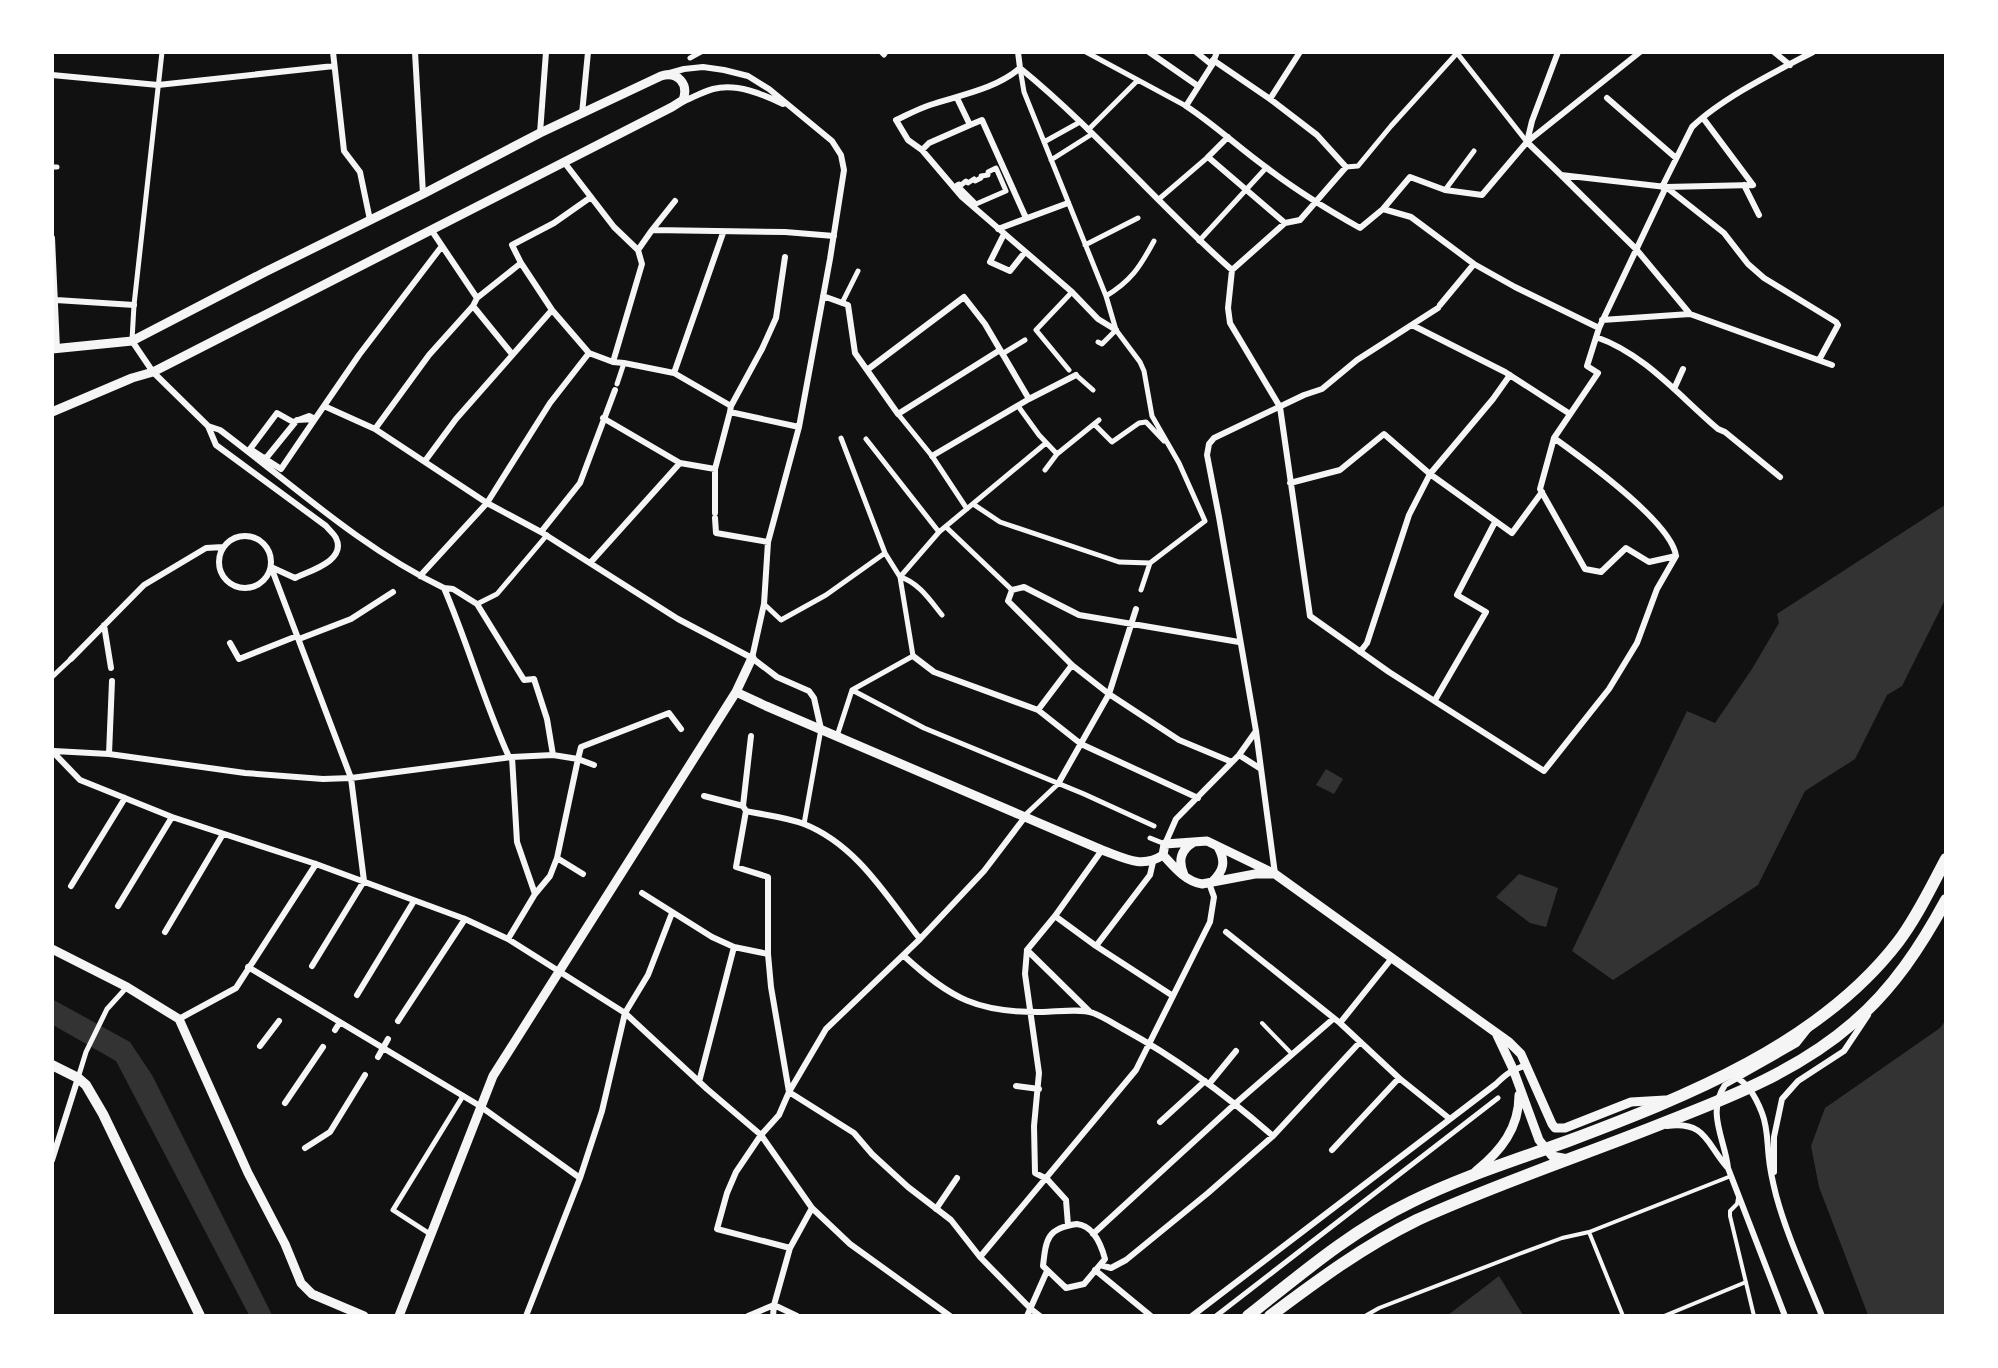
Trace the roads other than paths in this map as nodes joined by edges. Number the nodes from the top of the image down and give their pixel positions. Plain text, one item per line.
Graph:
1 (162, 52) edge
2 (333, 52) edge
3 (415, 52) edge
4 (546, 52) edge
5 (588, 52) edge
6 (701, 52) edge
7 (881, 52) edge
8 (886, 52) edge
9 (1086, 52) edge
10 (1149, 52) edge
11 (1196, 52) edge
12 (1217, 52) edge
13 (1300, 52) edge
14 (1558, 52) edge
15 (1640, 52) edge
16 (1774, 52) edge
17 (1813, 52) edge
18 (1017, 53) edge
19 (1458, 53) edge
20 (689, 57) edge
21 (1213, 62) junction
22 (1790, 65) junction
23 (334, 66) junction
24 (1020, 68) junction
25 (52, 75) edge
26 (661, 76) junction
27 (1138, 80) junction
28 (158, 85) junction
29 (1198, 86) junction
30 (957, 95) junction
31 (1607, 98) dead end
32 (1270, 99) junction
33 (681, 102) junction
34 (1186, 106) junction
35 (789, 107) junction
36 (582, 114) junction
37 (1703, 118) junction
38 (1080, 122) junction
39 (970, 125) junction
40 (1090, 132) junction
41 (540, 133) junction
42 (1228, 137) junction
43 (1044, 142) junction
44 (1527, 142) junction
45 (922, 150) junction
46 (1474, 151) dead end
47 (1208, 157) junction
48 (1676, 158) junction
49 (1052, 160) junction
50 (564, 162) junction
51 (1346, 167) junction
52 (1266, 168) junction
53 (139, 171) dead end
54 (148, 171) junction
55 (1561, 175) junction
56 (1743, 185) junction
57 (1664, 187) junction
58 (1247, 190) junction
59 (1445, 190) junction
60 (423, 194) junction
61 (591, 197) junction
62 (1159, 199) junction
63 (675, 201) dead end
64 (1068, 203) junction
65 (1315, 203) junction
66 (976, 204) joint
67 (1383, 209) junction
68 (1759, 215) dead end
69 (1026, 218) junction
70 (1138, 218) dead end
71 (370, 220) junction
72 (1285, 224) junction
73 (998, 229) junction
74 (652, 230) junction
75 (432, 231) junction
76 (723, 232) junction
77 (1004, 234) junction
78 (834, 236) junction
79 (52, 238) edge
80 (1199, 240) junction
81 (1154, 241) dead end
82 (1085, 245) junction
83 (442, 246) junction
84 (1636, 249) junction
85 (638, 250) junction
86 (1025, 252) junction
87 (785, 257) dead end
88 (520, 263) junction
89 (1474, 264) junction
90 (1232, 270) junction
91 (858, 271) dead end
92 (1072, 292) junction
93 (823, 296) junction
94 (1106, 296) junction
95 (477, 298) junction
96 (56, 300) junction
97 (842, 303) junction
98 (134, 305) junction
99 (473, 306) junction
100 (552, 310) junction
101 (1690, 314) junction
102 (1602, 320) junction
103 (1412, 325) junction
104 (1599, 328) junction
105 (1116, 330) junction
106 (1596, 337) junction
107 (1025, 340) dead end
108 (132, 341) junction
109 (1098, 342) dead end
110 (55, 349) edge
111 (1001, 352) junction
112 (589, 353) junction
113 (512, 354) junction
114 (1819, 360) junction
115 (613, 362) junction
116 (624, 363) junction
117 (1832, 365) dead end
118 (1683, 369) dead end
119 (867, 370) junction
120 (1069, 370) dead end
121 (153, 372) junction
122 (674, 374) junction
123 (1076, 375) joint
124 (1510, 375) junction
125 (616, 387) joint
126 (1674, 389) junction
127 (1093, 390) dead end
128 (1029, 399) junction
129 (324, 406) junction
130 (1018, 406) junction
131 (1280, 407) junction
132 (731, 409) junction
133 (52, 412) edge
134 (898, 414) junction
135 (1570, 414) junction
136 (603, 418) junction
137 (315, 419) junction
138 (297, 420) junction
139 (1099, 420) dead end
140 (1095, 425) junction
141 (208, 426) junction
142 (799, 427) junction
143 (375, 429) junction
144 (842, 438) dead end
145 (1554, 438) junction
146 (866, 439) dead end
147 (1046, 443) junction
148 (1168, 444) junction
149 (1057, 454) junction
150 (932, 456) junction
151 (260, 458) junction
152 (424, 461) junction
153 (680, 463) junction
154 (715, 469) junction
155 (1044, 470) dead end
156 (1430, 474) junction
157 (1780, 477) dead end
158 (1290, 483) junction
159 (1542, 492) junction
160 (487, 503) junction
161 (973, 504) junction
162 (967, 509) junction
163 (1495, 522) junction
164 (946, 527) junction
165 (939, 532) junction
166 (544, 533) junction
167 (768, 542) junction
168 (224, 547) junction
169 (885, 554) junction
170 (1676, 556) junction
171 (591, 562) junction
172 (1150, 563) junction
173 (271, 567) junction
174 (420, 576) junction
175 (900, 577) junction
176 (444, 588) junction
177 (1012, 590) junction
178 (1141, 590) dead end
179 (393, 592) dead end
180 (477, 604) junction
181 (764, 604) junction
182 (1136, 609) dead end
183 (942, 615) dead end
184 (1131, 624) junction
185 (104, 625) junction
186 (298, 638) junction
187 (1239, 642) junction
188 (230, 643) dead end
189 (1360, 652) junction
190 (913, 656) junction
191 (752, 658) junction
192 (71, 659) joint
193 (1072, 665) junction
194 (111, 668) dead end
195 (52, 677) edge
196 (112, 681) dead end
197 (852, 690) junction
198 (736, 692) junction
199 (1109, 694) junction
200 (1435, 700) junction
201 (1038, 710) junction
202 (681, 729) dead end
203 (821, 729) junction
204 (1256, 731) junction
205 (751, 736) dead end
206 (836, 737) junction
207 (1081, 744) junction
208 (53, 751) edge
209 (109, 754) junction
210 (553, 755) junction
211 (1239, 755) junction
212 (510, 757) junction
213 (578, 759) junction
214 (1232, 762) junction
215 (594, 765) dead end
216 (1261, 769) junction
217 (351, 778) junction
218 (1058, 784) junction
219 (704, 796) dead end
220 (125, 798) junction
221 (1198, 798) junction
222 (744, 808) junction
223 (172, 817) junction
224 (1022, 817) junction
225 (804, 824) junction
226 (1154, 826) dead end
227 (223, 834) junction
228 (1150, 838) dead end
229 (1196, 842) junction
230 (1165, 844) junction
231 (1218, 847) junction
232 (1102, 850) junction
233 (1164, 855) junction
234 (557, 858) junction
235 (1946, 859) edge
236 (1153, 862) junction
237 (316, 864) junction
238 (583, 874) dead end
239 (1275, 874) junction
240 (1184, 875) junction
241 (364, 881) junction
242 (1211, 882) junction
243 (71, 886) dead end
244 (642, 893) dead end
245 (535, 894) junction
246 (1946, 900) edge
247 (414, 901) junction
248 (118, 906) dead end
249 (672, 913) junction
250 (1054, 916) junction
251 (465, 919) junction
252 (165, 932) dead end
253 (1226, 932) dead end
254 (508, 939) junction
255 (920, 939) junction
256 (1096, 946) junction
257 (734, 947) junction
258 (52, 949) edge
259 (1027, 950) junction
260 (768, 954) junction
261 (904, 956) junction
262 (1392, 958) junction
263 (312, 966) dead end
264 (248, 967) junction
265 (558, 971) junction
266 (127, 987) junction
267 (296, 995) junction
268 (357, 995) dead end
269 (1881, 995) junction
270 (1173, 996) junction
271 (291, 1003) dead end
272 (1030, 1012) junction
273 (1090, 1012) junction
274 (625, 1013) junction
275 (179, 1019) junction
276 (1333, 1019) junction
277 (1816, 1020) junction
278 (279, 1021) dead end
279 (398, 1021) dead end
280 (340, 1022) junction
281 (1262, 1023) dead end
282 (1340, 1023) junction
283 (335, 1030) dead end
284 (1497, 1035) junction
285 (388, 1039) dead end
286 (1360, 1042) junction
287 (1150, 1044) junction
288 (260, 1046) dead end
289 (323, 1047) dead end
290 (383, 1048) junction
291 (1236, 1052) dead end
292 (1292, 1054) junction
293 (378, 1057) dead end
294 (52, 1065) edge
295 (1527, 1065) junction
296 (1513, 1068) junction
297 (365, 1075) dead end
298 (1736, 1077) junction
299 (78, 1078) junction
300 (1399, 1078) junction
301 (1717, 1078) junction
302 (699, 1082) junction
303 (1207, 1083) junction
304 (1016, 1086) dead end
305 (1039, 1089) junction
306 (1520, 1089) junction
307 (1749, 1089) junction
308 (789, 1092) junction
309 (463, 1096) junction
310 (1498, 1098) dead end
311 (1674, 1099) junction
312 (1718, 1102) junction
313 (285, 1103) dead end
314 (1236, 1103) junction
315 (480, 1106) junction
316 (1450, 1119) junction
317 (1160, 1122) dead end
318 (1651, 1128) junction
319 (761, 1135) junction
320 (1273, 1136) junction
321 (305, 1148) dead end
322 (1545, 1149) junction
323 (1332, 1150) dead end
324 (1574, 1159) junction
325 (52, 1160) edge
326 (1728, 1168) junction
327 (1731, 1176) junction
328 (580, 1178) junction
329 (957, 1178) dead end
330 (1047, 1179) junction
331 (1464, 1180) junction
332 (1774, 1182) junction
333 (1738, 1195) junction
334 (812, 1208) junction
335 (936, 1209) junction
336 (1068, 1225) junction
337 (1589, 1232) junction
338 (430, 1234) junction
339 (1093, 1234) junction
340 (790, 1248) junction
341 (980, 1257) junction
342 (1098, 1268) junction
343 (1047, 1271) junction
344 (1746, 1282) junction
345 (774, 1305) junction
346 (1029, 1312) edge
347 (200, 1316) edge
348 (364, 1316) edge
349 (399, 1316) edge
350 (526, 1316) edge
351 (748, 1316) edge
352 (773, 1316) edge
353 (797, 1316) edge
354 (950, 1316) edge
355 (1041, 1316) edge
356 (1151, 1316) edge
357 (1192, 1316) edge
358 (1216, 1316) edge
359 (1248, 1316) edge
360 (1270, 1316) edge
361 (1365, 1316) edge
362 (1623, 1316) edge
363 (1664, 1316) edge
364 (1754, 1316) edge
365 (1785, 1316) edge
366 (1822, 1316) edge

1 - 28 street
2 - 23 street
3 - 60 street
4 - 41 street
5 - 36 street
6 - 20 street
7 - 8 street
9 - 27 street
10 - 29 street
11 - 21 street
12 - 21 street
13 - 32 street
14 - 44 street
15 - 44 street
16 - 22 street
17 - 22 street
18 - 24 street
19 - 44 street
19 - 51 street
21 - 29 street
21 - 32 street
22 - 37 street
23 - 28 street
23 - 71 street
24 - 30 street
24 - 38 street
24 - 43 street
25 - 28 street
26 - 33 street
26 - 35 street
26 - 36 street
27 - 34 street
27 - 40 street
28 - 54 street
29 - 34 street
30 - 39 street
30 - 45 street
31 - 48 street
32 - 51 street
33 - 35 street
33 - 50 street
34 - 42 street
35 - 78 street
36 - 41 street
37 - 48 street
37 - 56 street
38 - 40 street
38 - 43 street
39 - 45 street
39 - 69 street
40 - 49 street
40 - 62 street
41 - 60 street
42 - 47 street
42 - 52 street
43 - 49 street
44 - 55 street
44 - 59 street
45 - 73 street
46 - 59 street
47 - 58 street
47 - 62 street
48 - 57 street
49 - 64 street
50 - 61 street
50 - 75 street
51 - 65 street
52 - 58 street
52 - 65 street
53 - 54 street
54 - 98 street
55 - 57 street
55 - 84 street
56 - 57 street
56 - 68 street
57 - 84 street
57 - 114 street
58 - 72 street
58 - 80 street
59 - 67 street
60 - 71 street
61 - 85 street
61 - 88 street
62 - 80 street
63 - 74 street
64 - 69 street
64 - 82 street
65 - 67 street
65 - 72 street
66 - 66 street
67 - 89 street
69 - 73 street
70 - 82 street
71 - 108 street
72 - 90 street
73 - 77 street
74 - 76 street
74 - 85 street
75 - 83 street
75 - 121 street
76 - 78 street
76 - 122 street
77 - 86 street
77 - 86 street
78 - 93 street
79 - 96 street
80 - 90 street
81 - 94 street
82 - 94 street
83 - 95 street
83 - 129 street
84 - 101 street
84 - 102 street
85 - 115 street
86 - 92 street
87 - 132 street
88 - 95 street
88 - 100 street
89 - 103 street
89 - 104 street
90 - 131 street
91 - 97 street
92 - 105 street
92 - 120 street
93 - 97 street
93 - 142 street
94 - 105 street
95 - 99 street
96 - 98 street
96 - 110 street
97 - 119 street
98 - 108 street
99 - 113 street
99 - 143 street
100 - 112 street
100 - 113 street
101 - 102 street
101 - 114 street
102 - 104 street
103 - 124 street
103 - 131 street
104 - 106 street
105 - 109 street
105 - 148 street
106 - 126 street
106 - 135 street
107 - 111 street
108 - 110 street
108 - 121 street
111 - 119 street
111 - 128 street
111 - 134 street
112 - 115 street
112 - 160 street
113 - 152 street
114 - 117 street
115 - 116 street
116 - 122 street
116 - 125 street
118 - 126 street
119 - 134 street
121 - 133 street
121 - 141 street
122 - 132 street
123 - 127 street
123 - 128 street
124 - 135 street
124 - 156 street
125 - 136 street
126 - 157 street
128 - 130 street
129 - 137 street
129 - 143 street
130 - 147 street
130 - 150 street
131 - 158 street
131 - 187 street
132 - 142 street
132 - 154 street
134 - 150 street
135 - 145 street
136 - 153 street
136 - 166 street
137 - 138 street
137 - 151 street
138 - 151 street
138 - 151 street
139 - 140 street
140 - 148 street
140 - 149 street
141 - 151 street
141 - 173 street
142 - 167 street
143 - 152 street
144 - 169 street
145 - 159 street
145 - 170 street
146 - 165 street
147 - 149 street
147 - 161 street
148 - 172 street
149 - 155 street
150 - 162 street
151 - 174 street
152 - 160 street
153 - 154 street
153 - 171 street
154 - 167 street
156 - 158 street
156 - 163 street
156 - 189 street
158 - 189 street
159 - 163 street
159 - 170 street
160 - 166 street
160 - 174 street
161 - 162 street
161 - 172 street
162 - 164 street
163 - 200 street
164 - 165 street
164 - 177 street
165 - 175 street
166 - 171 street
166 - 180 street
167 - 181 street
168 - 173 street
168 - 173 street
168 - 185 street
169 - 175 street
169 - 181 street
170 - 200 street
171 - 191 street
172 - 178 street
173 - 186 street
174 - 176 street
175 - 183 street
175 - 190 street
176 - 180 street
176 - 212 street
177 - 184 street
177 - 193 street
179 - 186 street
180 - 210 street
181 - 191 street
182 - 184 street
184 - 187 street
184 - 199 street
185 - 192 street
185 - 194 street
186 - 188 street
186 - 217 street
187 - 204 street
189 - 200 street
190 - 197 street
190 - 201 street
191 - 198 street
191 - 203 street
192 - 195 street
193 - 199 street
193 - 201 street
196 - 209 street
197 - 206 street
197 - 218 street
198 - 203 street
198 - 265 street
199 - 207 street
199 - 214 street
201 - 207 street
202 - 213 street
203 - 206 street
203 - 225 street
204 - 211 street
204 - 216 street
205 - 222 street
206 - 224 street
207 - 218 street
207 - 221 street
208 - 209 street
208 - 220 street
209 - 217 street
210 - 212 street
210 - 213 street
211 - 214 street
211 - 216 street
212 - 217 street
212 - 245 street
213 - 215 street
213 - 234 street
214 - 221 street
216 - 239 street
217 - 241 street
218 - 224 street
218 - 226 street
219 - 222 street
220 - 223 street
220 - 243 street
221 - 230 street
222 - 225 street
222 - 260 street
223 - 227 street
223 - 248 street
224 - 232 street
224 - 255 street
225 - 255 street
227 - 237 street
227 - 252 street
228 - 230 street
229 - 230 street
229 - 231 street
229 - 240 street
230 - 233 street
231 - 239 street
231 - 242 street
232 - 236 street
232 - 250 street
233 - 236 street
233 - 240 street
234 - 238 street
234 - 245 street
235 - 277 highway
236 - 256 street
237 - 241 street
237 - 264 street
239 - 242 street
239 - 262 street
240 - 242 street
241 - 247 street
241 - 263 street
242 - 270 street
244 - 249 street
245 - 254 street
246 - 269 highway
247 - 251 street
247 - 268 street
249 - 257 street
249 - 274 street
250 - 256 street
250 - 259 street
251 - 254 street
251 - 279 street
253 - 276 street
254 - 265 street
255 - 261 street
256 - 270 street
257 - 260 street
257 - 302 street
258 - 266 street
259 - 272 street
259 - 273 street
260 - 308 street
261 - 272 street
261 - 308 street
262 - 282 street
262 - 284 street
264 - 267 street
264 - 275 street
265 - 274 street
265 - 315 street
266 - 275 street
266 - 299 street
267 - 271 street
267 - 280 street
269 - 307 highway
269 - 332 street
270 - 287 street
272 - 273 street
272 - 305 street
273 - 287 street
274 - 302 street
274 - 328 street
275 - 348 street
276 - 282 street
276 - 292 street
277 - 298 street
277 - 301 highway
278 - 288 street
280 - 283 street
280 - 290 street
281 - 292 lane
282 - 286 street
284 - 295 street
284 - 296 street
285 - 290 street
286 - 300 street
286 - 320 street
287 - 303 street
287 - 330 street
289 - 313 street
290 - 293 street
290 - 309 street
291 - 303 street
292 - 314 street
294 - 299 main road
295 - 296 street
295 - 311 street
296 - 306 street
296 - 316 street
297 - 321 street
298 - 301 street
298 - 307 street
298 - 312 street
299 - 325 street
299 - 347 main road
300 - 316 street
300 - 323 street
301 - 311 highway
302 - 319 street
303 - 314 street
303 - 317 street
304 - 305 street
305 - 330 street
306 - 322 street
306 - 331 street
307 - 312 highway
307 - 332 street
308 - 319 street
308 - 335 street
309 - 315 street
309 - 338 street
310 - 358 street
311 - 322 highway
312 - 318 highway
312 - 326 street
314 - 320 street
314 - 339 street
315 - 328 street
315 - 338 street
316 - 357 street
318 - 324 highway
318 - 326 street
319 - 334 street
319 - 340 street
320 - 342 street
322 - 324 street
322 - 331 highway
324 - 360 highway
326 - 327 street
327 - 333 street
327 - 337 lane
328 - 350 street
329 - 335 street
330 - 336 street
330 - 341 street
331 - 359 highway
332 - 366 street
333 - 344 lane
333 - 365 street
334 - 340 street
334 - 354 street
335 - 341 street
336 - 339 street
336 - 343 street
337 - 361 lane
337 - 362 lane
338 - 349 street
339 - 342 street
340 - 345 street
341 - 346 street
342 - 343 street
342 - 356 street
343 - 346 street
344 - 363 lane
344 - 364 lane
345 - 351 street
345 - 352 street
345 - 353 street
346 - 355 street

